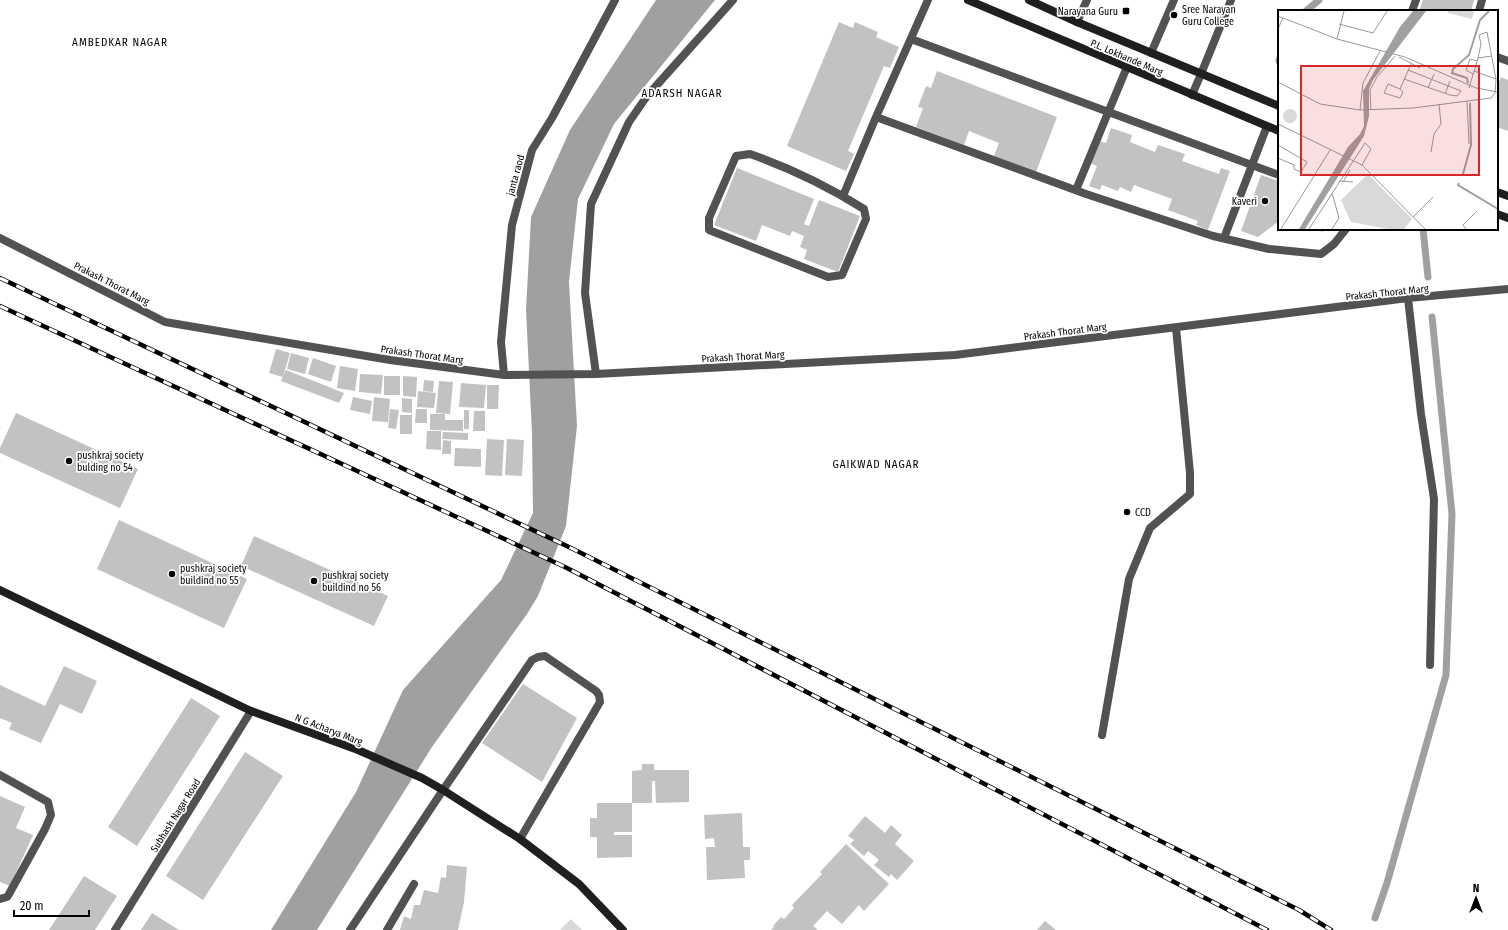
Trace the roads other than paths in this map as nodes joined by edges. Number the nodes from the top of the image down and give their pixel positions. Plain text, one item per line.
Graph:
1 (615, 0) edge
2 (733, 0) edge
3 (928, 0) edge
4 (968, 0) edge
5 (1030, 0) edge
6 (1087, 0) edge
7 (1174, 0) edge
8 (1231, 0) edge
9 (1416, 0) edge
10 (1482, 0) edge
11 (1412, 10) edge
12 (1479, 10) edge
13 (1076, 22) junction
14 (911, 39) junction
15 (1151, 53) junction
16 (1498, 57) edge
17 (1508, 61) edge
18 (1127, 67) junction
19 (1201, 74) junction
20 (1192, 95) junction
21 (1278, 106) edge
22 (1108, 111) junction
23 (876, 117) junction
24 (1267, 126) junction
25 (1278, 131) edge
26 (1252, 164) junction
27 (1278, 175) edge
28 (1076, 190) junction
29 (1498, 192) edge
30 (843, 196) junction
31 (1508, 196) edge
32 (1498, 214) edge
33 (1508, 218) edge
34 (1345, 230) edge
35 (0, 238) edge
36 (1224, 238) junction
37 (1508, 289) edge
38 (1408, 298) junction
39 (1176, 328) junction
40 (596, 374) junction
41 (504, 375) junction
42 (0, 590) edge
43 (1430, 665) dead end
44 (251, 711) junction
45 (1102, 735) dead end
46 (0, 775) edge
47 (443, 790) junction
48 (520, 839) junction
49 (414, 884) dead end
50 (0, 899) edge
51 (115, 930) edge
52 (350, 930) edge
53 (387, 930) edge
54 (623, 930) edge

1 - 41 street, janta raod
2 - 40 street
3 - 14 street
4 - 18 main road, P.L. Lokhande Marg
5 - 13 main road, P.L. Lokhande Marg
6 - 13 street
7 - 15 street
8 - 19 street
9 - 11 street
10 - 12 street
13 - 15 main road, P.L. Lokhande Marg
14 - 22 street
14 - 23 street
15 - 19 main road, P.L. Lokhande Marg
16 - 17 street
18 - 20 main road, P.L. Lokhande Marg
18 - 22 street
19 - 20 street
19 - 21 main road, P.L. Lokhande Marg
20 - 24 main road, P.L. Lokhande Marg
22 - 26 street
22 - 28 street
23 - 28 street
23 - 30 street
24 - 25 main road, P.L. Lokhande Marg
24 - 26 street
26 - 27 street
26 - 36 street
28 - 36 street
29 - 31 main road
30 - 30 street
32 - 33 main road
34 - 36 street
35 - 41 street, Prakash Thorat Marg
37 - 38 street, Prakash Thorat Marg
38 - 39 street, Prakash Thorat Marg
38 - 43 street
39 - 40 street, Prakash Thorat Marg
39 - 45 street
40 - 41 street, Prakash Thorat Marg
42 - 44 main road, N G Acharya Marg
44 - 47 main road, N G Acharya Marg
44 - 51 street, Subhash Nagar Road
46 - 50 street
47 - 48 main road, N G Acharya Marg
47 - 48 street
47 - 52 street
48 - 54 main road, N G Acharya Marg
49 - 53 street

